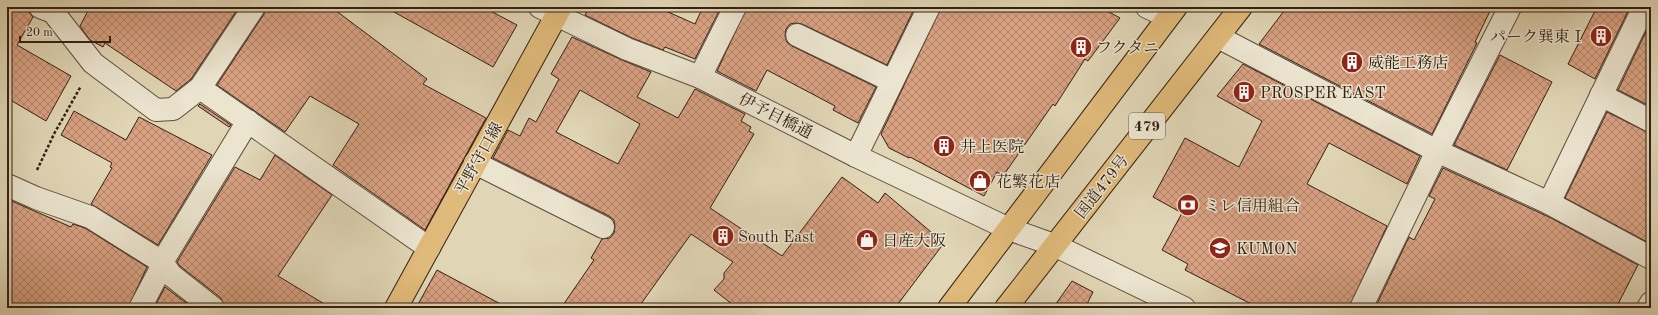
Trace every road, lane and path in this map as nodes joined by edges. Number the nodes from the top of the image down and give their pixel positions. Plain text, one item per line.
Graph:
1 (254, 7) edge
2 (735, 7) edge
3 (929, 7) edge
4 (1147, 7) edge
5 (1241, 7) edge
6 (1510, 7) edge
7 (1644, 7) edge
8 (49, 9) edge
9 (553, 10) edge
10 (1172, 12) edge
11 (797, 35) dead end
12 (1218, 37) junction
13 (93, 63) junction
14 (700, 77) junction
15 (892, 81) junction
16 (200, 88) junction
17 (1601, 95) junction
18 (1651, 120) edge
19 (248, 121) junction
20 (1437, 151) junction
21 (856, 156) junction
22 (475, 164) junction
23 (12, 189) edge
24 (1549, 203) junction
25 (603, 227) dead end
26 (1009, 229) junction
27 (1054, 245) junction
28 (429, 248) junction
29 (1651, 258) edge
30 (162, 262) junction
31 (1651, 303) edge
32 (140, 308) edge
33 (213, 308) edge
34 (396, 308) edge
35 (949, 308) edge
36 (1006, 308) edge
37 (1184, 308) edge
38 (1361, 308) edge
39 (1648, 308) edge

1 - 16 street
2 - 14 street
3 - 15 street
4 - 10 street
5 - 12 main road, 国道479号 / 479
6 - 20 street
7 - 17 street
8 - 13 street
9 - 14 street, 伊予目橋通
9 - 22 main road, 平野守口線
10 - 26 main road
11 - 15 street
12 - 20 street
12 - 27 main road, 国道479号 / 479
13 - 16 street
13 - 23 path
14 - 21 street, 伊予目橋通
15 - 21 street
16 - 19 street
17 - 18 street
17 - 24 street
19 - 28 street
19 - 30 street
20 - 24 street
20 - 38 street
21 - 26 street, 伊予目橋通
22 - 25 street
22 - 28 main road, 平野守口線
23 - 30 street
24 - 29 street
26 - 27 street, 伊予目橋通
26 - 35 main road
27 - 36 main road, 国道479号 / 479
27 - 37 street
28 - 34 main road, 平野守口線
30 - 32 street
30 - 33 street
31 - 39 street

